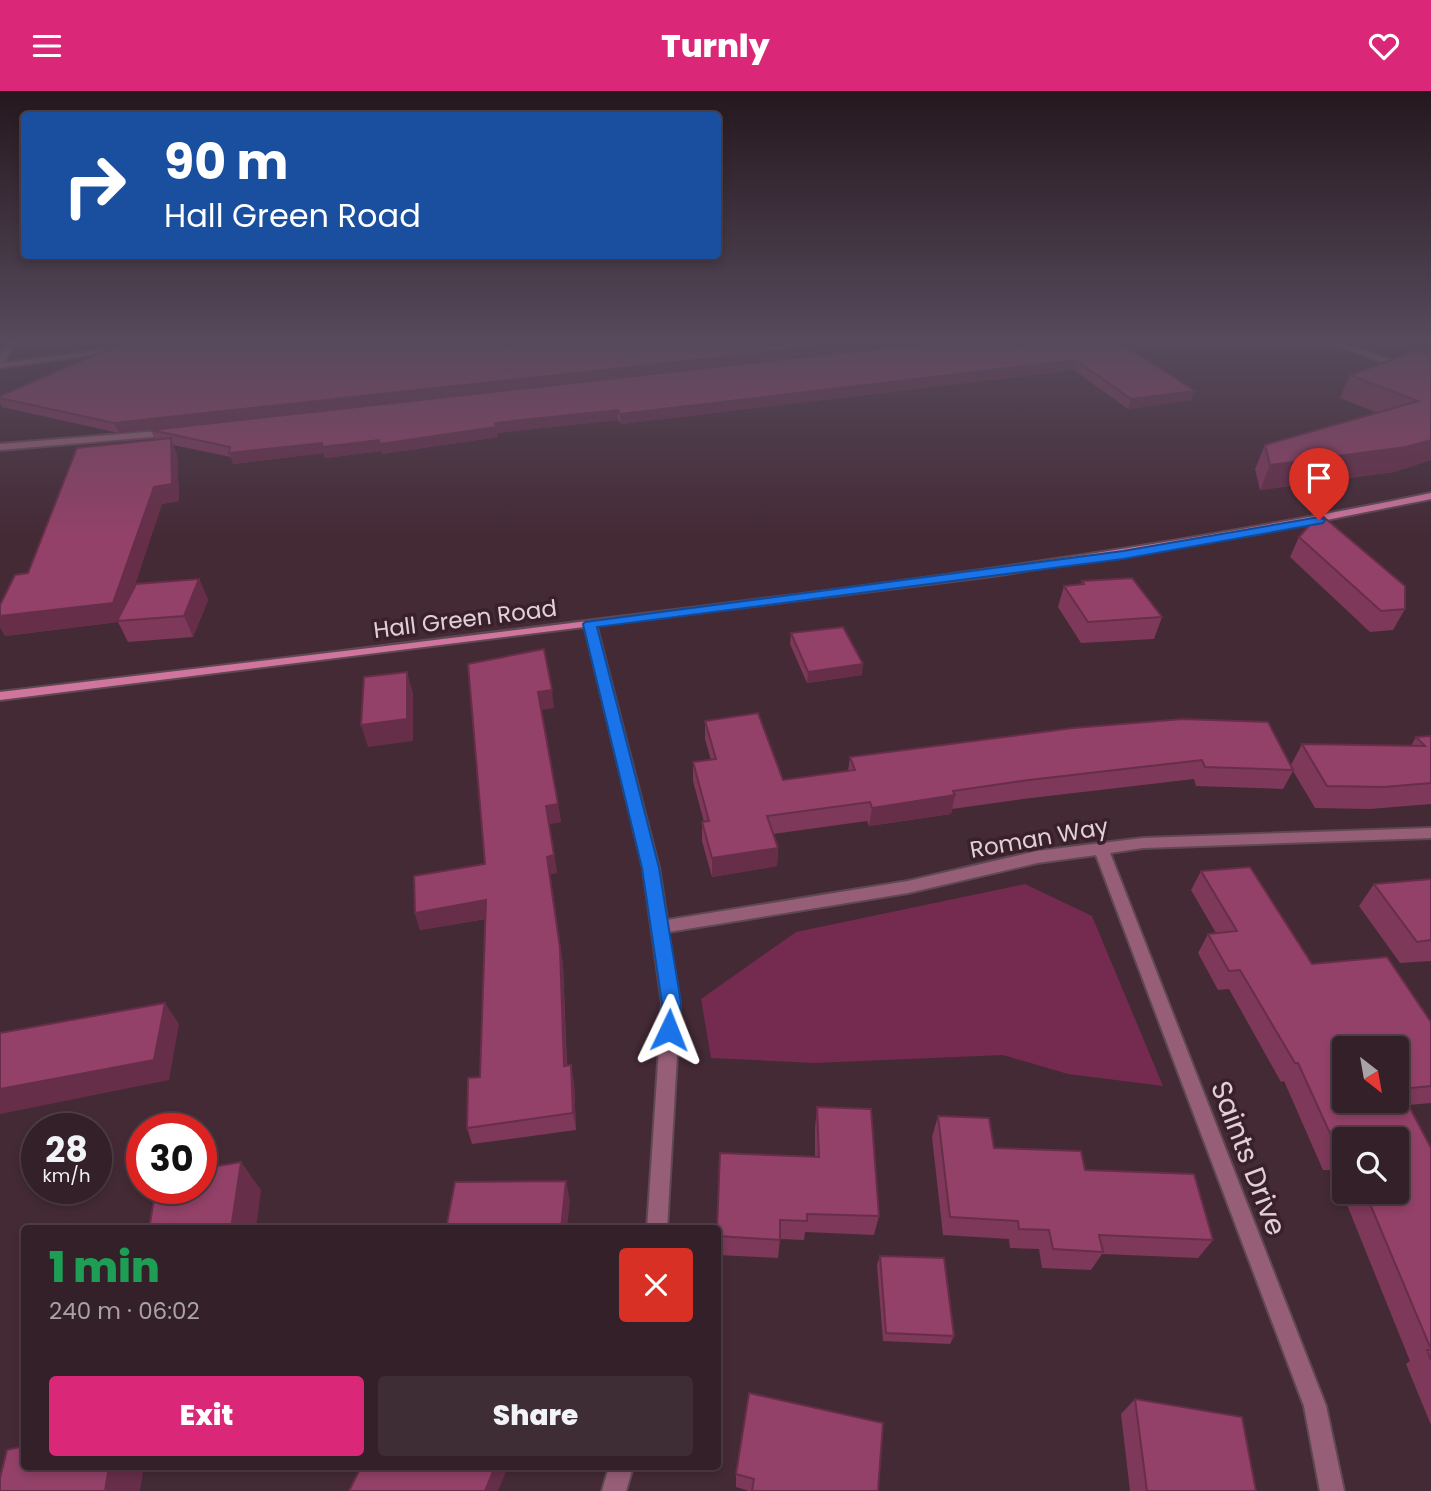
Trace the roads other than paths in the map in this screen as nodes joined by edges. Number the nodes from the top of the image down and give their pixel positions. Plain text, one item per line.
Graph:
1 (178, 432) edge
2 (0, 447) edge
3 (1431, 496) edge
4 (590, 624) junction
5 (0, 696) edge
6 (1431, 833) edge
7 (1101, 849) junction
8 (660, 927) junction
9 (657, 1225) edge
10 (620, 1470) edge
11 (614, 1491) edge
12 (1332, 1491) edge

1 - 2 street
3 - 4 street, Hall Green Road
4 - 5 street, Hall Green Road
4 - 8 street
6 - 7 street, Roman Way
7 - 8 street, Roman Way
7 - 12 street, Saints Drive
8 - 9 street
10 - 11 street

